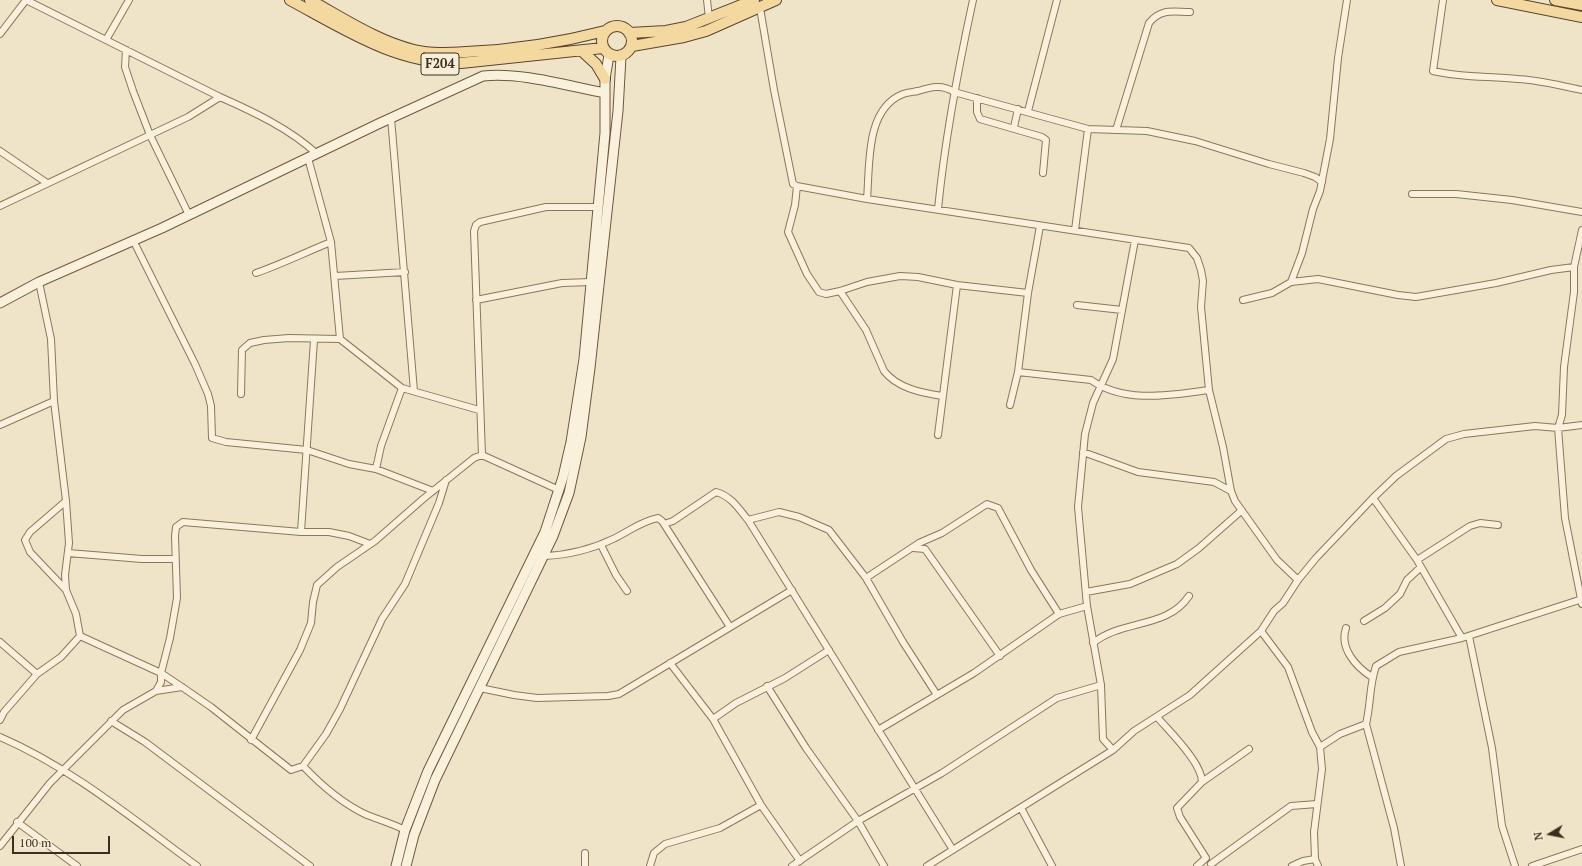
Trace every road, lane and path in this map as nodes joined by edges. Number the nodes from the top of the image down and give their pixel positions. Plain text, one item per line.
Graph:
1 (26, 0) edge
2 (129, 0) edge
3 (290, 0) edge
4 (310, 0) edge
5 (707, 0) edge
6 (776, 0) edge
7 (973, 0) edge
8 (1057, 0) edge
9 (1347, 0) edge
10 (1443, 0) edge
11 (1497, 0) edge
12 (1555, 0) edge
13 (757, 4) edge
14 (1582, 5) edge
15 (1190, 12) dead end
16 (1582, 17) edge
17 (709, 18) junction
18 (725, 18) junction
19 (605, 31) junction
20 (629, 32) junction
21 (0, 34) edge
22 (106, 40) junction
23 (632, 46) junction
24 (126, 50) junction
25 (582, 51) junction
26 (606, 52) junction
27 (621, 57) junction
28 (606, 79) junction
29 (1582, 90) edge
30 (954, 92) junction
31 (605, 93) junction
32 (220, 97) junction
33 (977, 98) junction
34 (1018, 108) junction
35 (1028, 111) junction
36 (391, 118) junction
37 (1014, 127) junction
38 (1088, 129) junction
39 (1116, 130) junction
40 (150, 135) junction
41 (0, 151) edge
42 (318, 154) junction
43 (308, 158) junction
44 (1043, 173) dead end
45 (1322, 182) junction
46 (47, 183) junction
47 (797, 186) junction
48 (1412, 194) dead end
49 (867, 199) junction
50 (0, 206) edge
51 (598, 207) junction
52 (938, 209) junction
53 (1582, 212) edge
54 (189, 215) junction
55 (1040, 226) junction
56 (1075, 230) junction
57 (1582, 230) edge
58 (133, 240) junction
59 (1135, 240) junction
60 (331, 242) junction
61 (1580, 251) edge
62 (1574, 266) junction
63 (405, 272) junction
64 (256, 273) dead end
65 (335, 276) junction
66 (39, 282) junction
67 (591, 282) junction
68 (1291, 282) junction
69 (957, 285) junction
70 (840, 291) junction
71 (1028, 293) junction
72 (476, 300) junction
73 (1243, 300) dead end
74 (0, 303) edge
75 (1077, 305) dead end
76 (1122, 310) junction
77 (340, 339) junction
78 (314, 340) junction
79 (1018, 372) junction
80 (1100, 386) junction
81 (402, 388) junction
82 (1209, 390) junction
83 (414, 391) junction
84 (241, 394) dead end
85 (942, 396) junction
86 (54, 401) junction
87 (1010, 405) dead end
88 (479, 410) junction
89 (0, 425) edge
90 (1582, 425) edge
91 (1558, 428) junction
92 (938, 435) dead end
93 (307, 450) junction
94 (1083, 452) junction
95 (482, 456) junction
96 (376, 469) junction
97 (446, 480) junction
98 (559, 490) junction
99 (432, 491) junction
100 (1231, 491) junction
101 (1373, 498) junction
102 (66, 501) junction
103 (1241, 511) junction
104 (748, 520) junction
105 (664, 524) junction
106 (1498, 525) dead end
107 (301, 532) junction
108 (370, 544) junction
109 (601, 545) junction
110 (913, 548) junction
111 (68, 553) junction
112 (544, 556) junction
113 (175, 559) junction
114 (1417, 560) junction
115 (1421, 567) junction
116 (866, 578) junction
117 (1298, 580) junction
118 (66, 590) junction
119 (792, 590) junction
120 (627, 592) dead end
121 (1086, 592) junction
122 (1189, 596) dead end
123 (1582, 601) edge
124 (1087, 606) junction
125 (1059, 614) junction
126 (1364, 621) dead end
127 (730, 627) junction
128 (1346, 628) dead end
129 (1261, 631) junction
130 (80, 636) junction
131 (1466, 637) junction
132 (0, 642) edge
133 (1093, 643) junction
134 (828, 650) junction
135 (1000, 656) junction
136 (670, 663) junction
137 (160, 673) junction
138 (37, 674) junction
139 (1372, 677) junction
140 (1101, 685) junction
141 (767, 686) junction
142 (182, 687) junction
143 (480, 688) junction
144 (156, 691) junction
145 (937, 695) junction
146 (1158, 718) junction
147 (713, 719) junction
148 (0, 720) edge
149 (111, 721) junction
150 (1366, 724) junction
151 (878, 730) junction
152 (0, 737) edge
153 (251, 740) junction
154 (1320, 747) junction
155 (1249, 749) dead end
156 (1113, 750) junction
157 (303, 766) junction
158 (63, 769) junction
159 (1202, 782) junction
160 (915, 787) junction
161 (1317, 804) junction
162 (761, 805) junction
163 (1021, 808) junction
164 (858, 821) junction
165 (18, 822) junction
166 (405, 830) junction
167 (0, 846) edge
168 (1582, 849) edge
169 (953, 850) junction
170 (586, 853) dead end
171 (1206, 858) junction
172 (1315, 859) junction
173 (800, 861) junction
174 (1212, 865) edge
175 (77, 866) edge
176 (198, 866) edge
177 (310, 866) edge
178 (396, 866) edge
179 (406, 866) edge
180 (586, 866) edge
181 (650, 866) edge
182 (792, 866) edge
183 (884, 866) edge
184 (927, 866) edge
185 (1052, 866) edge
186 (1197, 866) edge
187 (1292, 866) edge
188 (1318, 866) edge
189 (1401, 866) edge
190 (1515, 866) edge
191 (1532, 866) edge

1 - 21 street
1 - 22 street
2 - 22 street
3 - 25 main road, F204
4 - 19 main road, F204
5 - 17 street
6 - 13 main road, F204
7 - 30 street
8 - 35 street
9 - 45 street
10 - 29 street
11 - 16 main road
12 - 14 main road
13 - 18 main road, F204
13 - 47 street
15 - 39 street
17 - 18 main road, F204
17 - 20 main road, F204
18 - 23 main road, F204
19 - 20 main road, F204
19 - 26 main road
20 - 23 main road
22 - 24 street
23 - 27 main road
24 - 32 street
24 - 40 street
25 - 26 main road, F204
25 - 28 main road
26 - 27 main road, F204
26 - 28 main road
27 - 112 main road
28 - 31 main road
30 - 33 street
30 - 49 street
30 - 52 street
31 - 36 main road
31 - 51 main road
32 - 40 street
32 - 42 street
33 - 34 street
33 - 37 street
34 - 35 street
34 - 37 street
35 - 38 street
36 - 42 main road
36 - 63 street
37 - 44 street
38 - 39 street
38 - 56 street
39 - 45 street
40 - 46 street
40 - 54 street
41 - 46 street
42 - 43 main road
43 - 54 main road
43 - 60 street
45 - 68 street
46 - 50 street
47 - 49 street
47 - 70 street
48 - 53 street
49 - 52 street
51 - 67 main road
51 - 72 street
52 - 55 street
54 - 58 main road
55 - 56 street
55 - 71 street
56 - 59 street
57 - 61 street
58 - 66 main road
58 - 93 street
59 - 76 street
59 - 82 street
60 - 64 street
60 - 65 street
61 - 62 street
62 - 68 street
62 - 91 street
63 - 65 street
63 - 83 street
65 - 77 street
66 - 74 main road
66 - 86 street
67 - 72 street
67 - 98 main road
68 - 73 street
69 - 70 street
69 - 71 street
69 - 85 street
70 - 85 street
71 - 79 street
72 - 88 street
75 - 76 street
76 - 80 street
77 - 78 street
77 - 81 street
78 - 84 street
78 - 93 street
79 - 80 street
79 - 87 street
80 - 82 street
80 - 94 street
81 - 83 street
81 - 96 street
82 - 100 street
83 - 88 street
85 - 92 street
86 - 89 street
86 - 102 street
88 - 95 street
90 - 91 street
91 - 101 street
91 - 123 street
93 - 96 street
93 - 107 street
94 - 100 street
94 - 121 street
95 - 97 street
95 - 98 street
96 - 99 street
97 - 99 street
97 - 157 street
98 - 166 main road
99 - 108 street
100 - 103 street
101 - 114 street
101 - 117 street
102 - 111 street
102 - 118 street
103 - 117 street
103 - 121 street
104 - 105 street
104 - 116 street
104 - 119 street
105 - 109 street
105 - 127 street
106 - 114 street
107 - 108 street
107 - 113 street
108 - 153 street
109 - 112 street
109 - 120 street
110 - 116 street
110 - 125 street
110 - 135 street
111 - 113 street
111 - 118 street
112 - 143 main road
113 - 137 street
114 - 115 street
115 - 126 street
115 - 131 street
116 - 145 street
117 - 129 street
118 - 130 street
119 - 127 street
119 - 134 street
121 - 124 street
122 - 133 street
123 - 131 street
124 - 125 street
124 - 133 street
125 - 135 street
127 - 136 street
128 - 139 street
129 - 146 street
129 - 154 street
130 - 137 street
130 - 138 street
131 - 139 street
131 - 190 street
132 - 138 street
133 - 140 street
134 - 141 street
134 - 151 street
135 - 145 street
136 - 143 street
136 - 147 street
137 - 142 street
137 - 144 street
138 - 148 street
139 - 150 street
140 - 156 street
140 - 160 street
141 - 147 street
141 - 164 street
142 - 144 street
142 - 153 street
143 - 179 main road
144 - 149 street
145 - 151 street
146 - 156 street
146 - 159 street
147 - 162 street
149 - 158 street
149 - 177 street
150 - 154 street
150 - 189 street
151 - 160 street
152 - 158 street
153 - 157 street
154 - 161 street
155 - 159 street
156 - 163 street
157 - 166 street
158 - 165 street
158 - 176 street
159 - 171 street
160 - 164 street
160 - 169 street
161 - 172 street
161 - 174 street
162 - 173 street
162 - 181 street
163 - 169 street
163 - 185 street
164 - 173 street
164 - 183 street
165 - 167 street
165 - 175 street
166 - 178 main road
168 - 191 street
169 - 184 street
170 - 180 street
171 - 174 street
171 - 186 street
172 - 187 street
172 - 188 street
173 - 182 street

